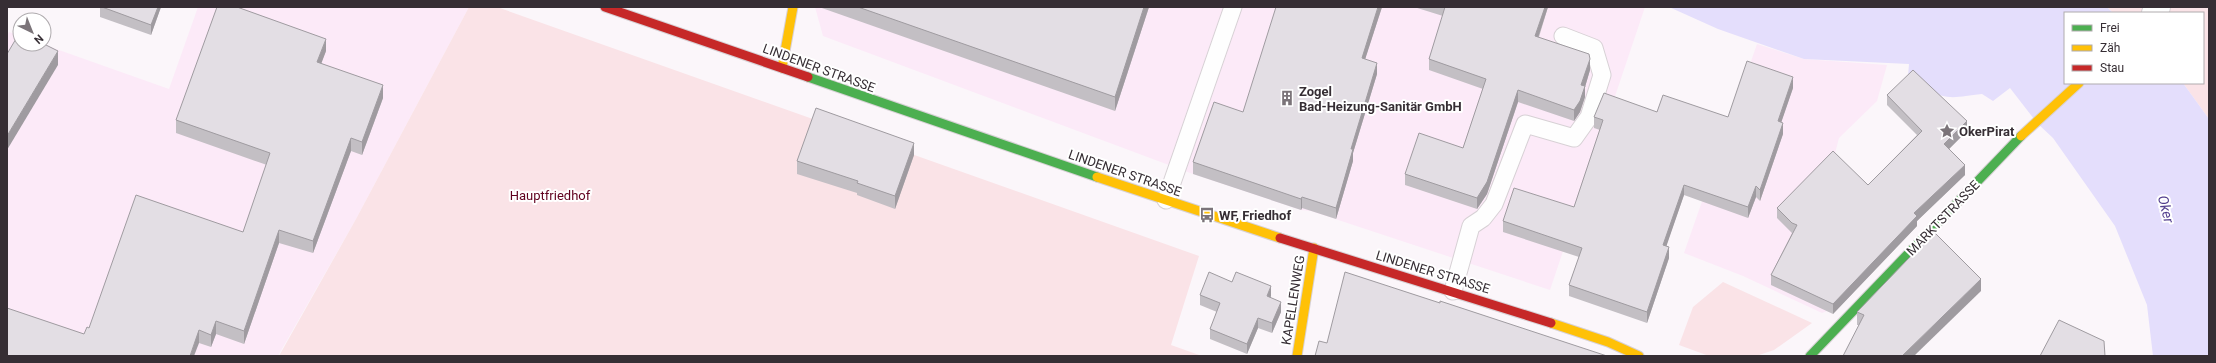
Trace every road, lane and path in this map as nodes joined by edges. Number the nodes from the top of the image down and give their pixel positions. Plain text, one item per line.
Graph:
1 (605, 7) edge
2 (793, 7) edge
3 (1233, 7) edge
4 (1563, 36) dead end
5 (782, 68) junction
6 (2078, 84) edge
7 (1166, 200) junction
8 (1314, 248) junction
9 (1453, 291) junction
10 (1297, 356) edge
11 (1639, 356) edge
12 (1810, 356) edge

1 - 5 main road, LINDENER STRASSE
2 - 5 main road
3 - 7 lane
4 - 9 lane
5 - 7 main road, LINDENER STRASSE
6 - 12 main road, MARKTSTRASSE
7 - 8 main road, LINDENER STRASSE
8 - 9 main road, LINDENER STRASSE
8 - 10 main road, KAPELLENWEG
9 - 11 main road, LINDENER STRASSE

